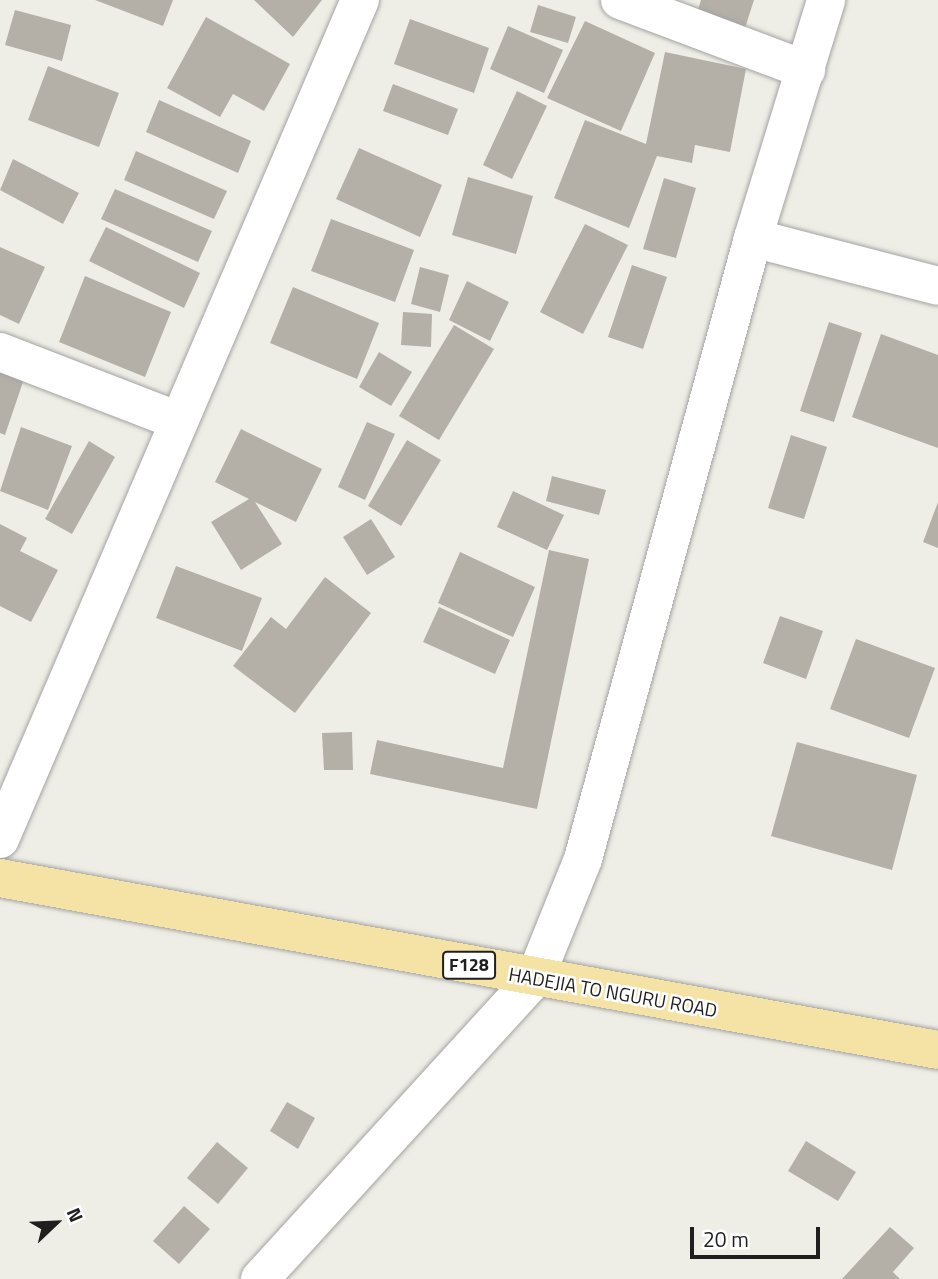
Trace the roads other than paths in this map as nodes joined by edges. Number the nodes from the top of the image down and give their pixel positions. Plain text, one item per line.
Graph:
1 (360, 0) edge
2 (620, 0) edge
3 (827, 0) edge
4 (806, 71) junction
5 (752, 238) junction
6 (938, 286) edge
7 (0, 352) edge
8 (179, 421) junction
9 (0, 839) edge
10 (0, 877) edge
11 (535, 978) junction
12 (938, 1050) edge
13 (260, 1279) edge

1 - 8 street
2 - 4 street
3 - 4 street
4 - 5 street
5 - 6 street
5 - 11 street
7 - 8 street
8 - 9 street
10 - 11 main road, HADEJIA TO NGURU ROAD / F128
11 - 12 main road, HADEJIA TO NGURU ROAD / F128
11 - 13 street

